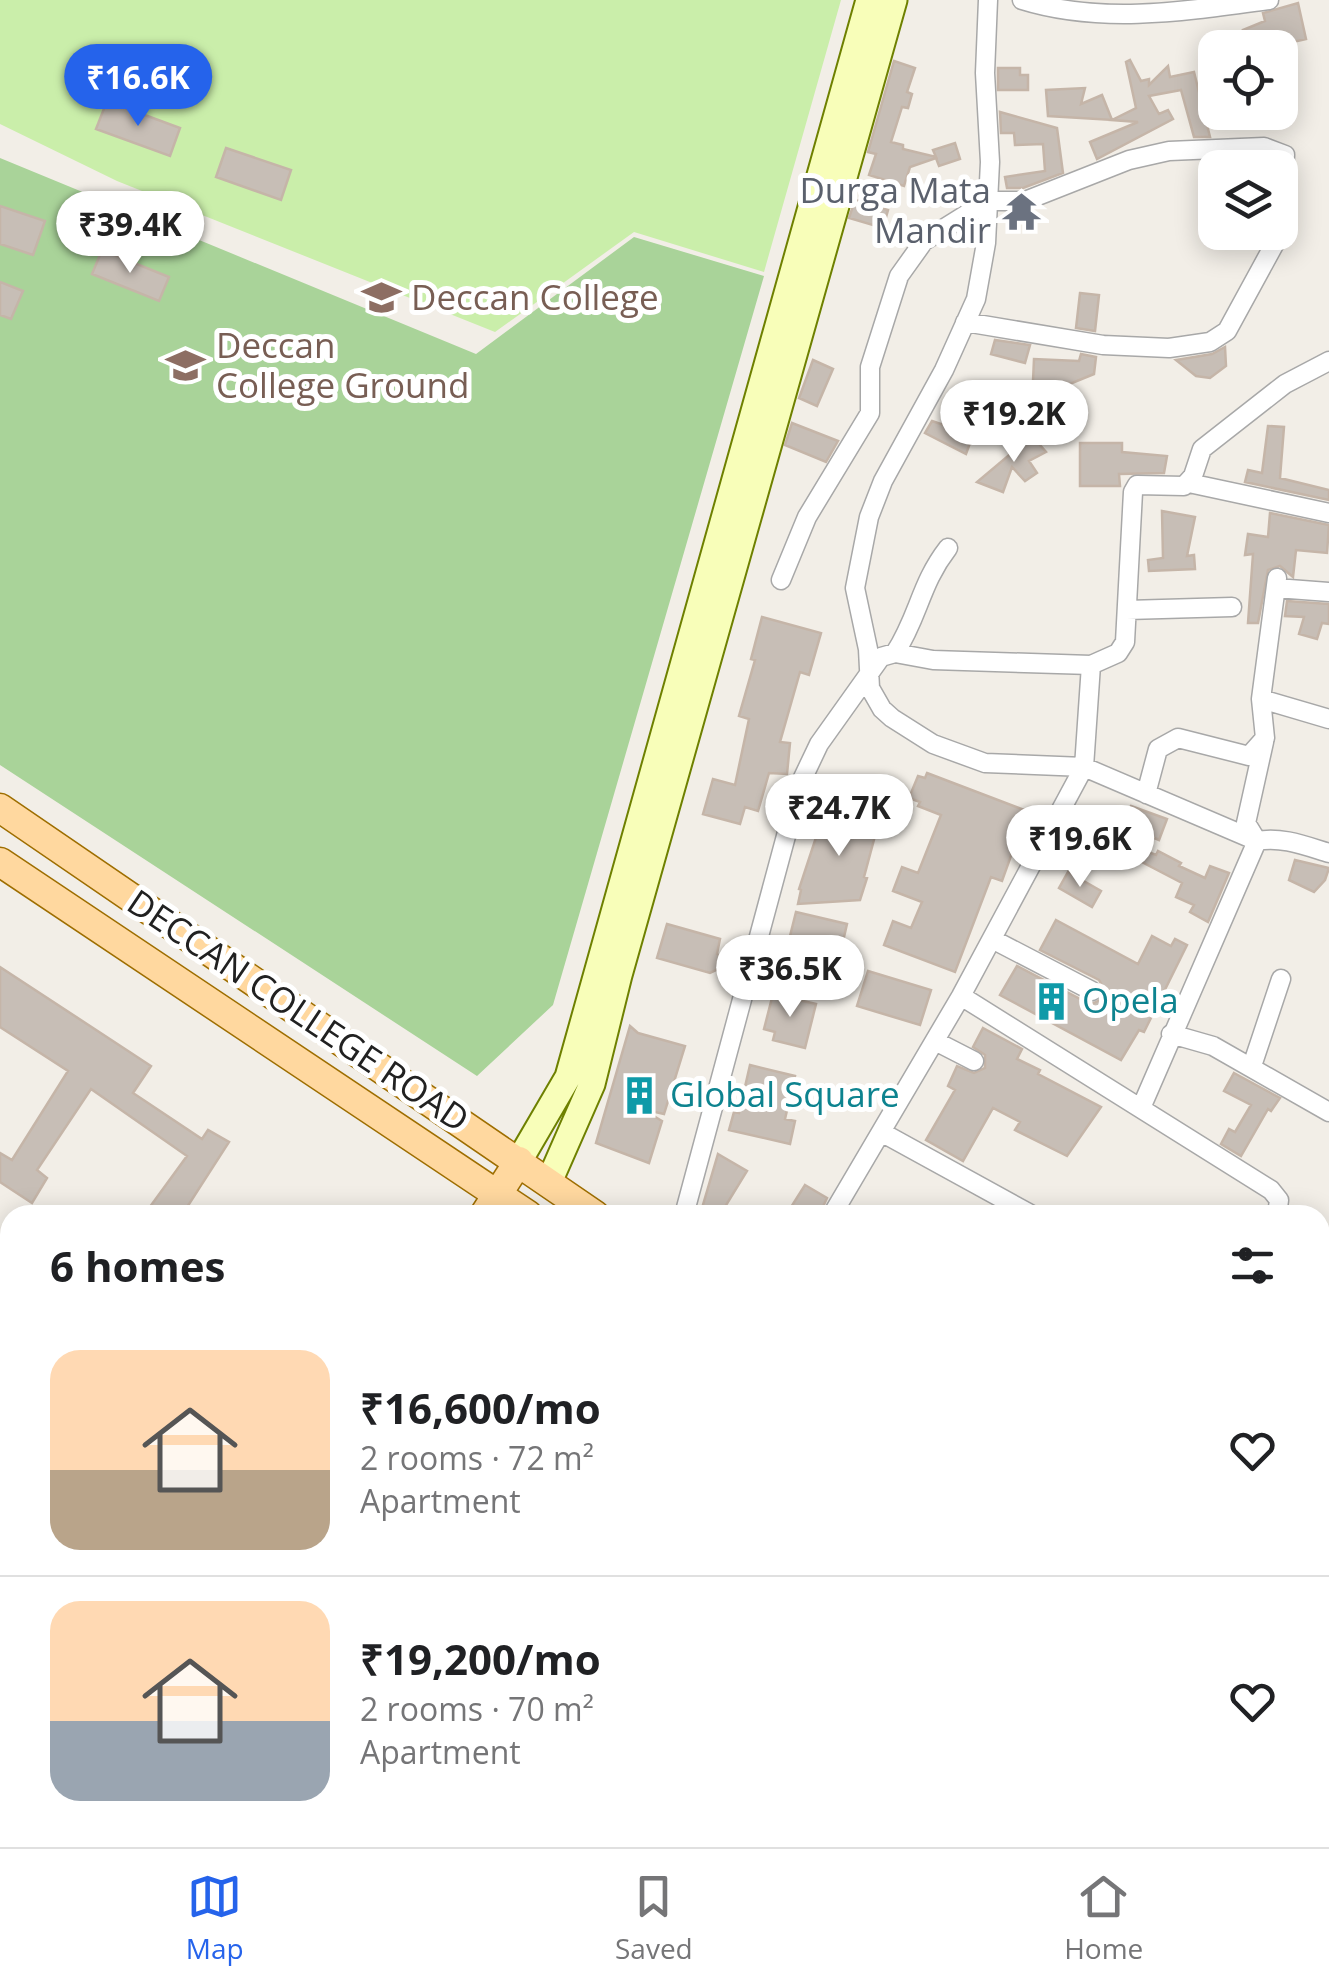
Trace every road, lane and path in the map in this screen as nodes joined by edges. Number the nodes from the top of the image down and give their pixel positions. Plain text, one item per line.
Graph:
1 (869, 0) edge
2 (894, 0) edge
3 (988, 0) edge
4 (1022, 0) edge
5 (1269, 0) edge
6 (988, 201) junction
7 (966, 322) junction
8 (1329, 360) edge
9 (1189, 483) junction
10 (1329, 513) edge
11 (948, 548) dead end
12 (782, 580) dead end
13 (1329, 592) edge
14 (1232, 607) dead end
15 (1126, 610) junction
16 (895, 653) junction
17 (1091, 665) junction
18 (868, 673) junction
19 (1262, 699) junction
20 (1329, 719) edge
21 (1264, 738) junction
22 (1084, 767) junction
23 (1146, 794) junction
24 (0, 808) edge
25 (1257, 842) junction
26 (1329, 853) edge
27 (0, 862) edge
28 (992, 939) junction
29 (1281, 979) dead end
30 (1092, 991) dead end
31 (961, 996) junction
32 (1171, 1034) junction
33 (936, 1040) junction
34 (974, 1061) dead end
35 (1252, 1066) junction
36 (1141, 1108) junction
37 (1329, 1112) edge
38 (882, 1132) junction
39 (520, 1161) junction
40 (550, 1182) junction
41 (491, 1204) edge
42 (535, 1205) edge
43 (581, 1205) edge
44 (687, 1205) edge
45 (838, 1205) edge
46 (1014, 1205) edge
47 (1279, 1205) edge

1 - 39 street
2 - 40 street
3 - 6 street
4 - 5 street
6 - 7 street
6 - 7 street
6 - 12 street
7 - 18 street
8 - 9 street
9 - 10 street
9 - 15 street
11 - 16 street
13 - 19 street
14 - 15 street
15 - 17 street
16 - 17 street
16 - 18 street
17 - 22 street
18 - 22 street
18 - 44 street
19 - 20 street
19 - 21 street
21 - 23 street
21 - 25 street
22 - 23 street
22 - 28 street
23 - 25 street
24 - 39 main road, DECCAN COLLEGE ROAD
25 - 26 street
25 - 32 street
27 - 41 main road, DECCAN COLLEGE ROAD
28 - 30 street
28 - 31 street
29 - 35 street
31 - 33 street
31 - 36 street
32 - 35 street
32 - 36 street
33 - 34 street
33 - 38 street
35 - 37 street
36 - 47 street
38 - 45 street
38 - 46 street
39 - 40 main road, DECCAN COLLEGE ROAD
39 - 41 main road
40 - 42 main road
40 - 43 main road, DECCAN COLLEGE ROAD

